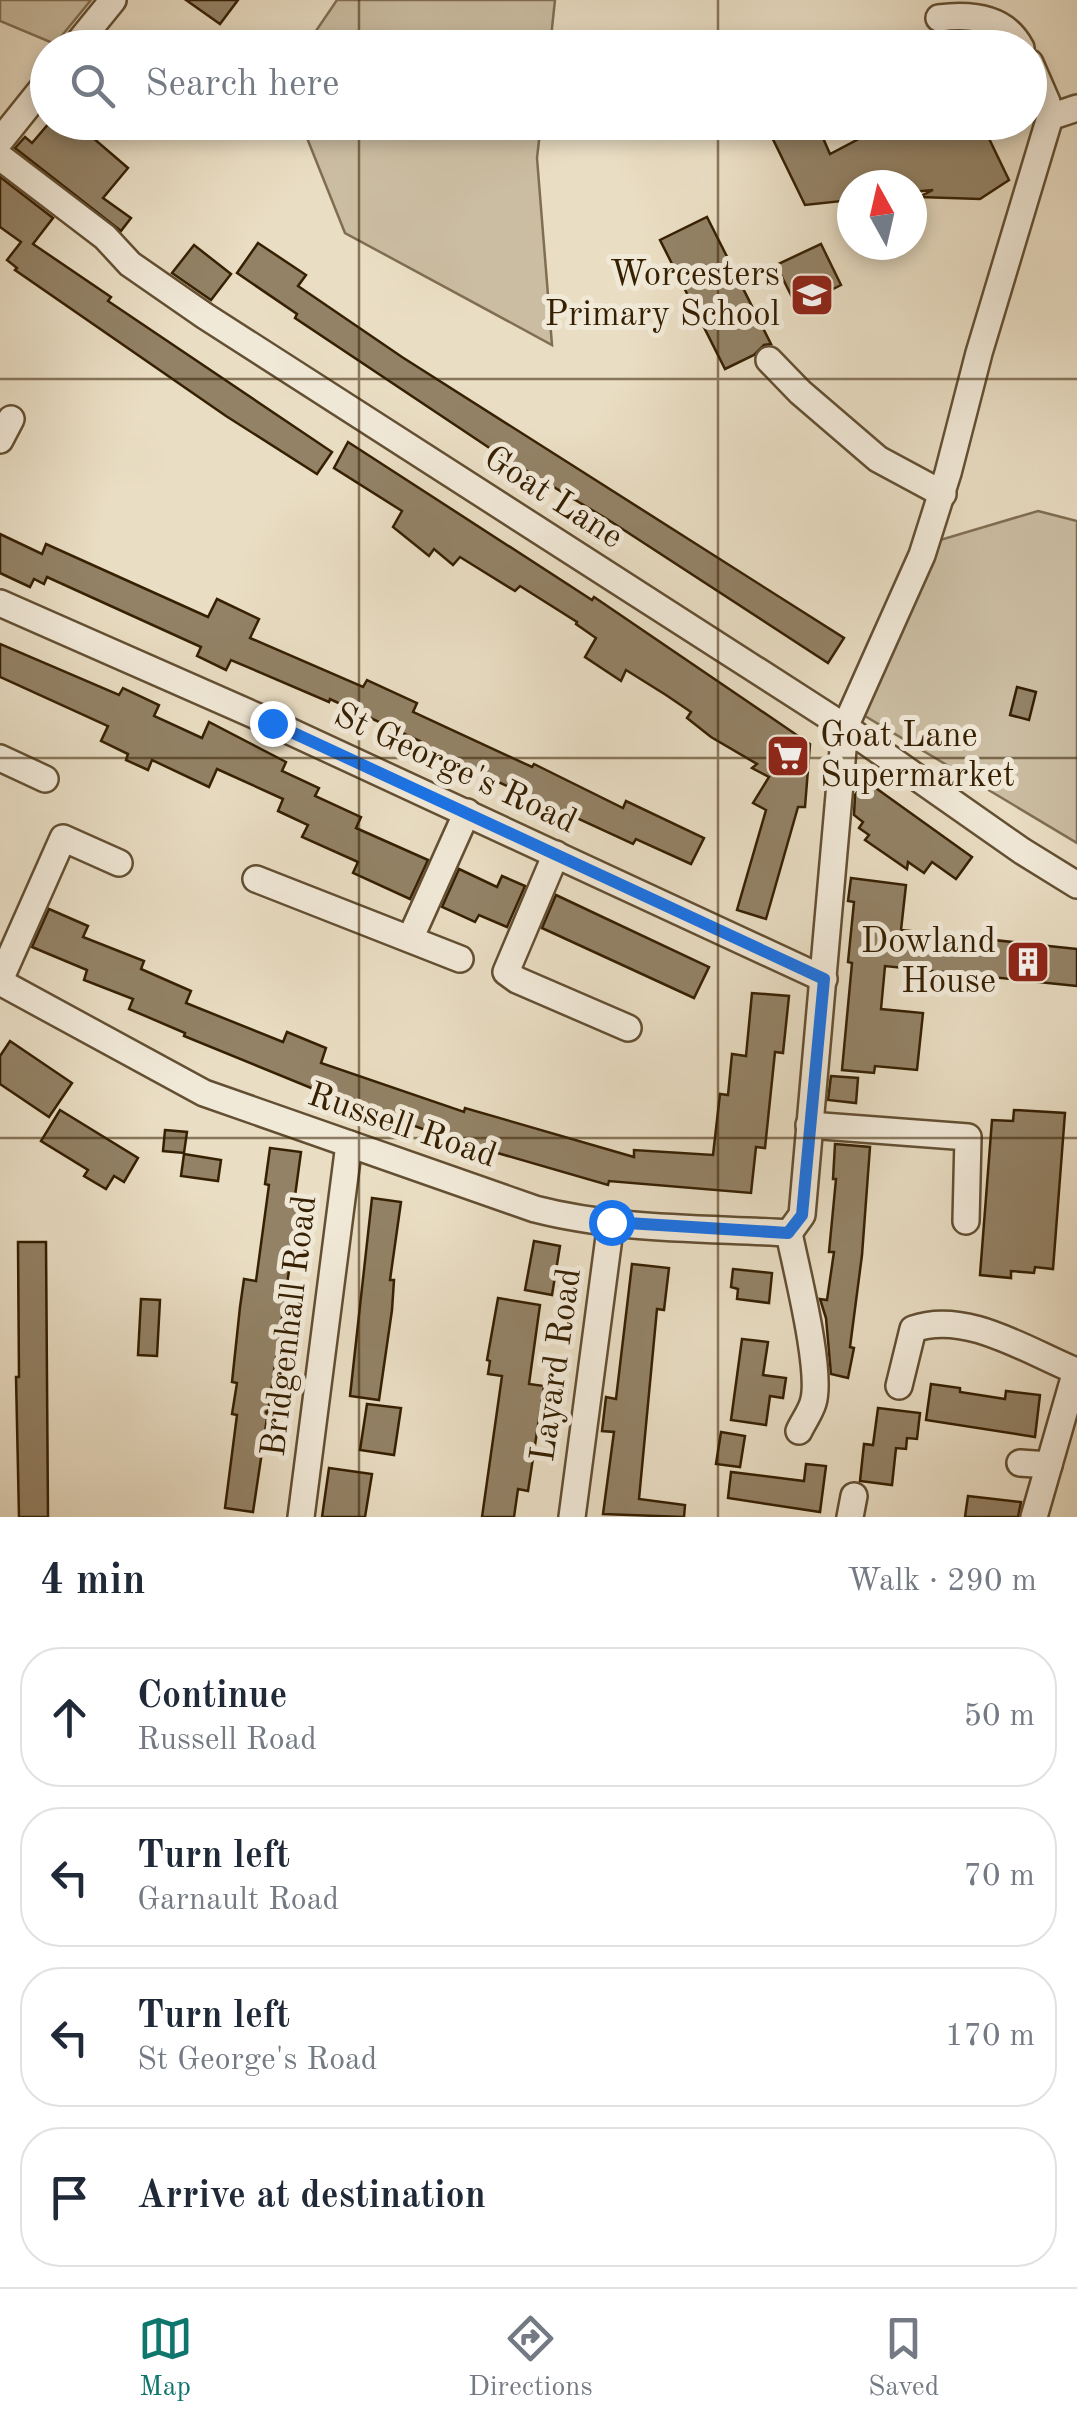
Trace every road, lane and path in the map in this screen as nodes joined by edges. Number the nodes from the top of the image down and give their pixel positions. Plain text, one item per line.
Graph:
1 (113, 0) edge
2 (938, 18) dead end
3 (89, 30) edge
4 (1007, 30) edge
5 (1047, 102) edge
6 (30, 104) edge
7 (1077, 108) edge
8 (1050, 117) junction
9 (1047, 127) edge
10 (1043, 140) edge
11 (0, 141) edge
12 (0, 157) edge
13 (769, 360) dead end
14 (943, 494) junction
15 (0, 602) edge
16 (845, 727) junction
17 (0, 758) edge
18 (46, 779) dead end
19 (467, 812) junction
20 (556, 854) junction
21 (119, 863) dead end
22 (256, 879) dead end
23 (1077, 885) edge
24 (410, 939) junction
25 (460, 959) dead end
26 (824, 979) junction
27 (0, 981) edge
28 (628, 1028) dead end
29 (809, 1125) junction
30 (349, 1144) junction
31 (966, 1221) dead end
32 (611, 1222) junction
33 (795, 1224) junction
34 (1076, 1371) edge
35 (900, 1386) dead end
36 (799, 1431) dead end
37 (1020, 1463) dead end
38 (1049, 1465) junction
39 (300, 1517) edge
40 (572, 1517) edge
41 (1036, 1517) edge

1 - 3 street
2 - 4 street
5 - 8 street
6 - 11 street
7 - 8 street
8 - 9 street
10 - 14 street
12 - 16 street, Goat Lane
13 - 14 street
14 - 16 street
15 - 19 street, St George's Road
16 - 23 street, Goat Lane
16 - 26 street
17 - 18 street
19 - 20 street, St George's Road
19 - 24 street
20 - 26 street, St George's Road
20 - 28 street
21 - 27 street
22 - 24 street
24 - 25 street
26 - 29 street
27 - 30 street, Russell Road
29 - 31 street
29 - 33 street
30 - 32 street, Russell Road
30 - 39 street, Bridgenhall Road
32 - 33 street, Russell Road
32 - 40 street, Layard Road
33 - 36 street
34 - 35 street
34 - 38 street
37 - 38 street
38 - 41 street

